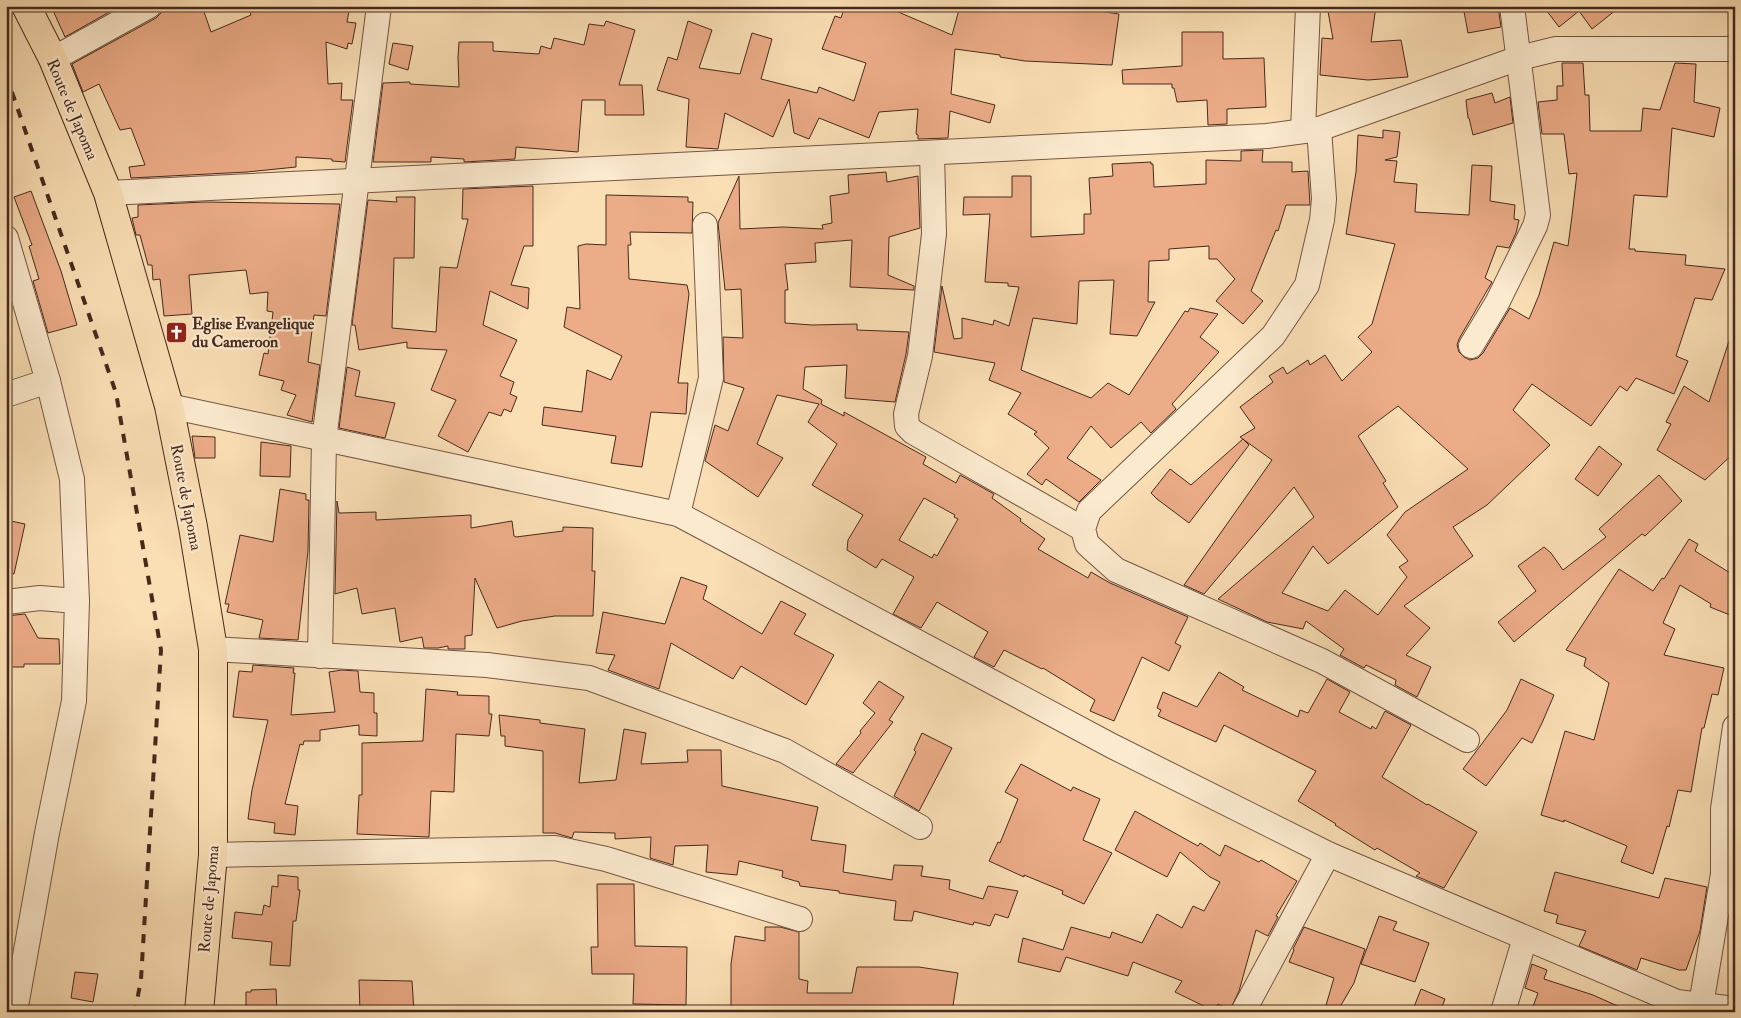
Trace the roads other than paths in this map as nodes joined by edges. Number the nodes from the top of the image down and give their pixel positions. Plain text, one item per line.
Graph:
1 (26, 6) edge
2 (149, 6) edge
3 (379, 6) edge
4 (1308, 6) edge
5 (1512, 6) edge
6 (1735, 49) edge
7 (1519, 58) junction
8 (53, 59) junction
9 (1311, 130) junction
10 (932, 153) junction
11 (357, 182) junction
12 (108, 193) junction
13 (705, 225) dead end
14 (6, 238) edge
15 (1471, 346) dead end
16 (48, 381) junction
17 (6, 395) edge
18 (169, 406) junction
19 (324, 440) junction
20 (678, 514) junction
21 (1083, 529) junction
22 (77, 601) junction
23 (6, 602) edge
24 (213, 648) junction
25 (320, 656) junction
26 (1735, 727) edge
27 (1467, 740) dead end
28 (920, 827) dead end
29 (1328, 854) junction
30 (213, 856) junction
31 (800, 919) dead end
32 (1525, 938) junction
33 (1701, 1005) junction
34 (1735, 1009) edge
35 (15, 1012) edge
36 (199, 1012) edge
37 (1243, 1012) edge
38 (1503, 1012) edge

1 - 8 main road, Route de Japoma
2 - 8 street
3 - 11 street
4 - 9 street
5 - 7 street
6 - 7 street
7 - 9 street
7 - 15 street
8 - 12 main road, Route de Japoma
9 - 10 street
9 - 21 street
10 - 11 street
10 - 21 street
11 - 12 street
11 - 19 street
12 - 18 main road, Route de Japoma
13 - 20 street
14 - 16 street
16 - 17 street
16 - 22 street
18 - 19 street
18 - 24 main road, Route de Japoma
19 - 20 street
19 - 25 street
20 - 29 street
21 - 27 street
22 - 23 street
22 - 35 street
24 - 25 street
24 - 30 main road, Route de Japoma
25 - 28 street
26 - 33 street
29 - 32 street
29 - 37 street
30 - 31 street
30 - 36 main road, Route de Japoma
32 - 33 street
32 - 38 street
33 - 34 street

